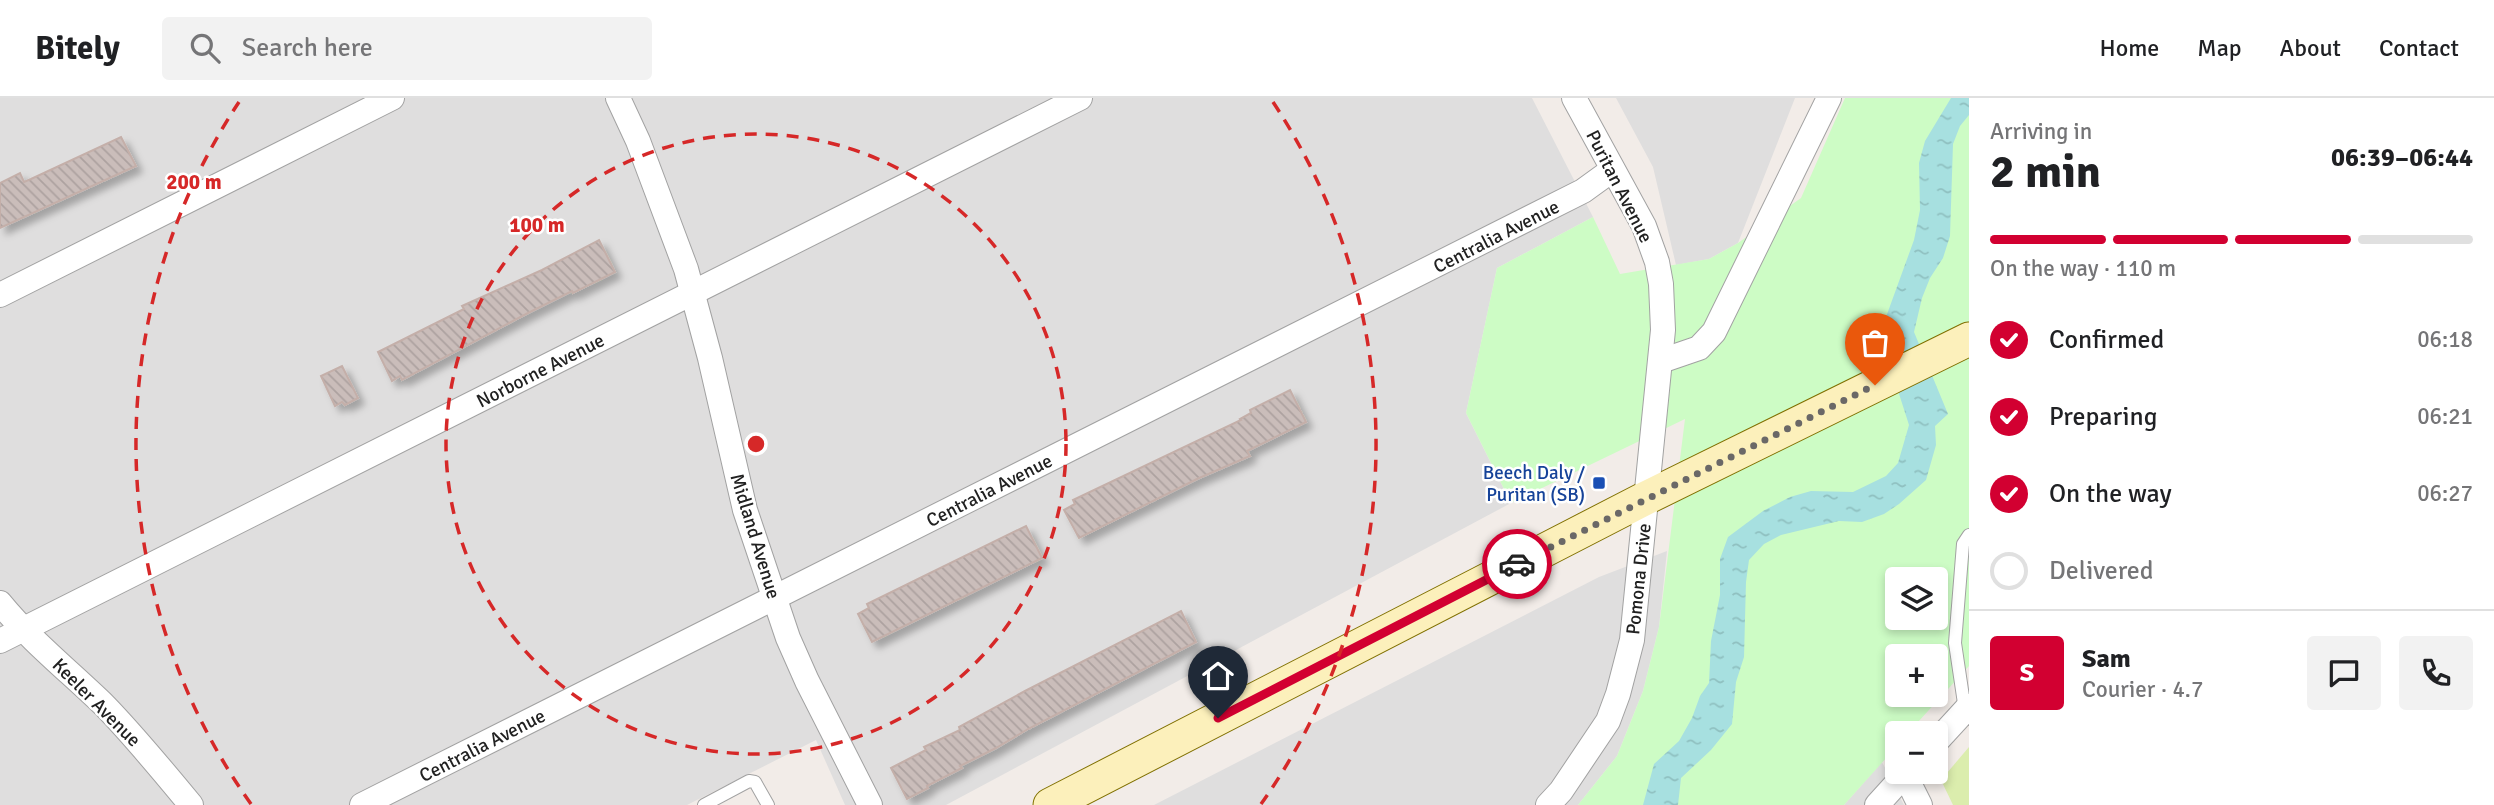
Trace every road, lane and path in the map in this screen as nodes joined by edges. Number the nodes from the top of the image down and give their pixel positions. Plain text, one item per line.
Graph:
1 (393, 98) edge
2 (618, 98) edge
3 (1080, 98) edge
4 (1574, 98) edge
5 (1829, 98) edge
6 (1612, 170) junction
7 (692, 293) junction
8 (0, 295) edge
9 (1960, 343) edge
10 (1661, 361) junction
11 (1646, 498) junction
12 (1969, 535) edge
13 (775, 597) junction
14 (0, 603) edge
15 (25, 628) junction
16 (0, 641) edge
17 (1967, 708) edge
18 (1948, 729) edge
19 (1896, 784) edge
20 (1911, 784) edge
21 (191, 805) edge
22 (362, 805) edge
23 (704, 805) edge
24 (768, 805) edge
25 (870, 805) edge
26 (1050, 805) edge
27 (1548, 805) edge
28 (1877, 805) edge
29 (1920, 805) edge

1 - 8 street
2 - 7 street, Midland Avenue
3 - 7 street, Norborne Avenue
4 - 6 street, Puritan Avenue
5 - 10 street
6 - 10 street, Puritan Avenue
6 - 13 street, Centralia Avenue
7 - 13 street, Midland Avenue
7 - 15 street, Norborne Avenue
9 - 11 main road
10 - 11 street, Pomona Drive
11 - 26 main road
11 - 27 street, Pomona Drive
12 - 17 lane
13 - 22 street, Centralia Avenue
13 - 25 street, Midland Avenue
14 - 15 street, Keeler Avenue
15 - 16 street, Norborne Avenue
15 - 21 street, Keeler Avenue
17 - 18 street
19 - 28 street
20 - 29 street
23 - 24 lane

